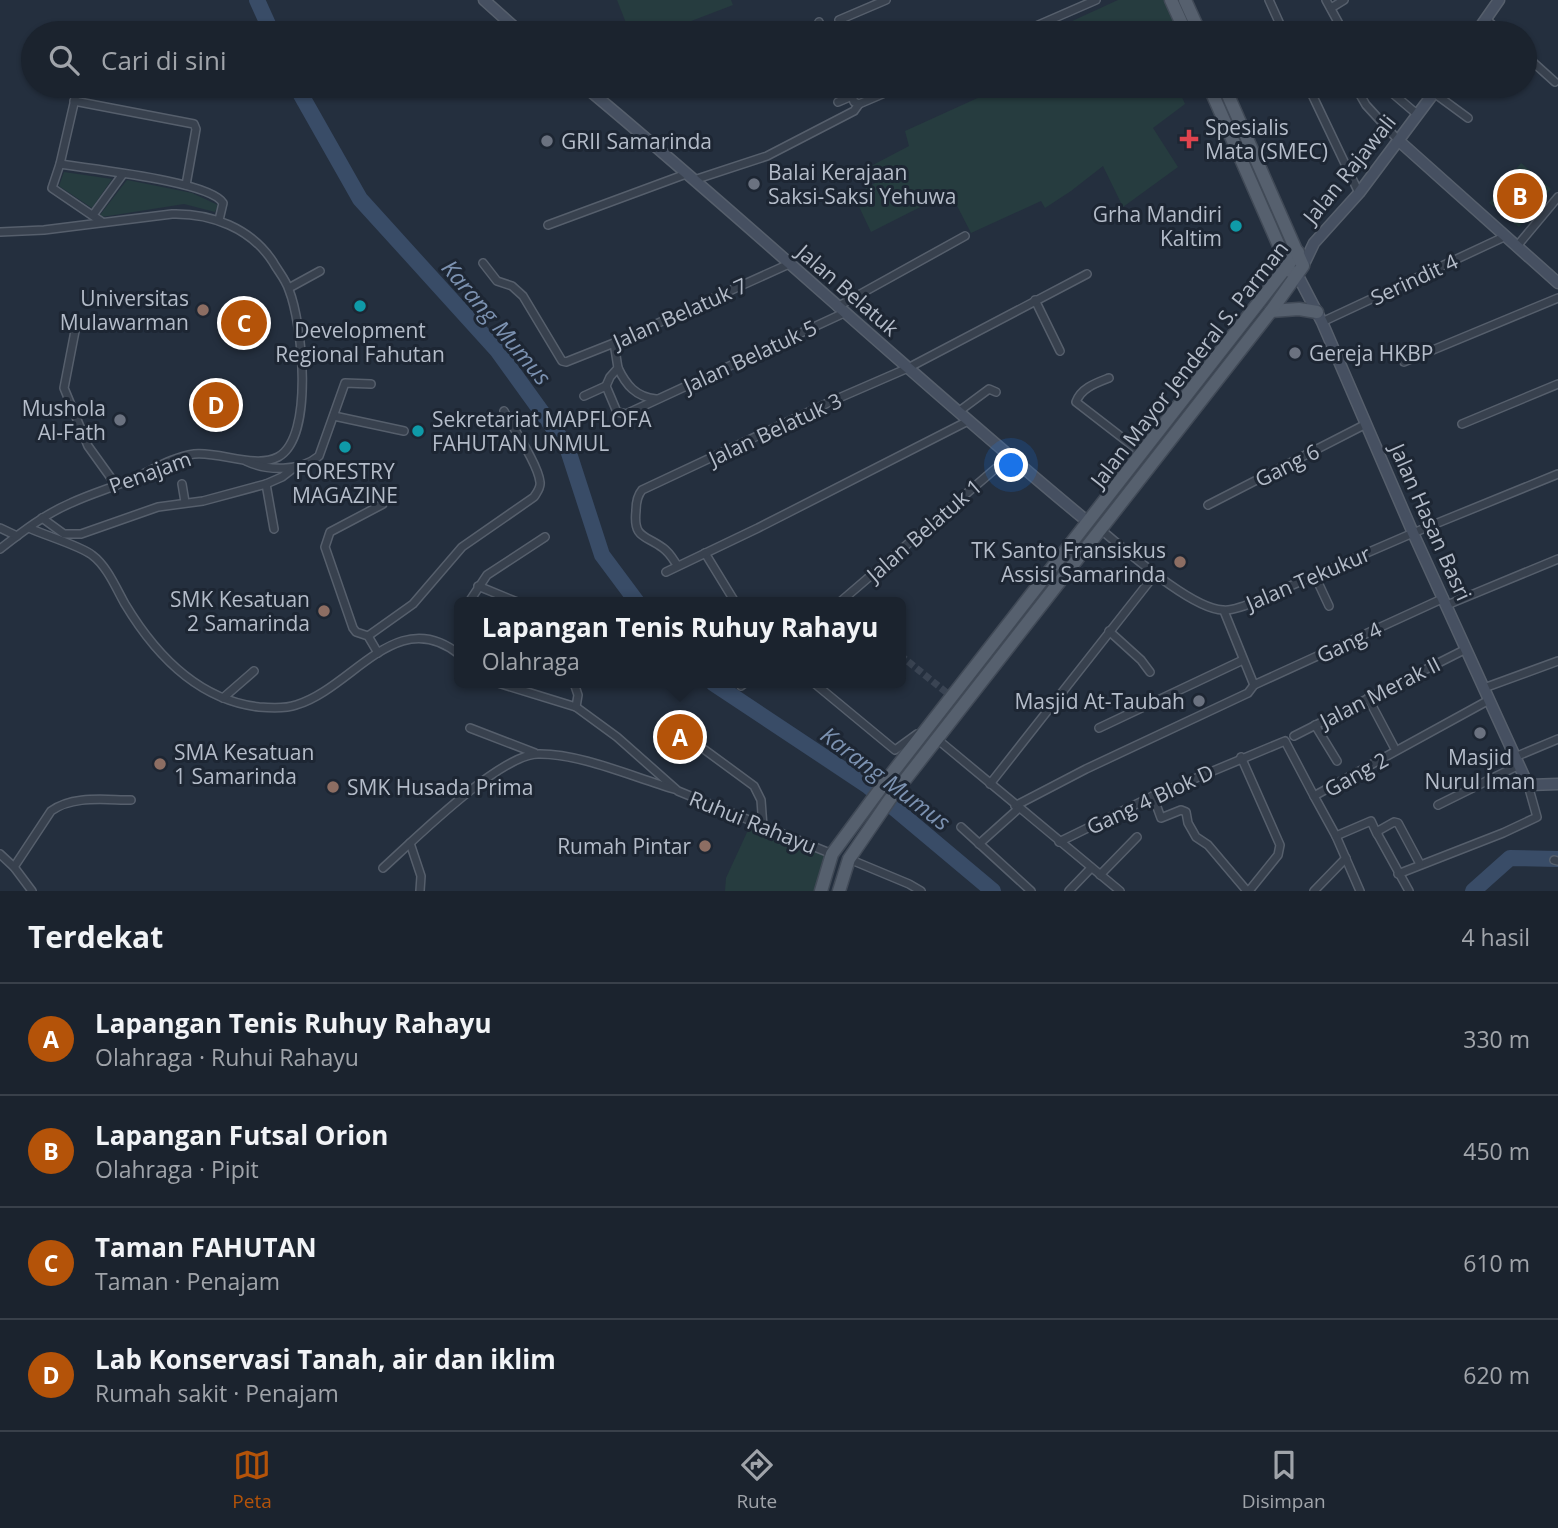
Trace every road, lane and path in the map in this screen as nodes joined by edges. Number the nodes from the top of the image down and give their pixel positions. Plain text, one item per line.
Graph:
1 (484, 0) edge
2 (886, 0) edge
3 (1096, 0) edge
4 (1171, 0) edge
5 (1185, 0) edge
6 (1269, 0) edge
7 (1326, 0) edge
8 (1344, 0) edge
9 (1499, 0) edge
10 (1331, 8) junction
11 (1486, 19) edge
12 (838, 20) dead end
13 (504, 21) edge
14 (1048, 21) edge
15 (1181, 21) edge
16 (1195, 21) edge
17 (1279, 21) edge
18 (1338, 21) edge
19 (1537, 66) edge
20 (1555, 82) dead end
21 (75, 98) edge
22 (603, 98) edge
23 (847, 98) edge
24 (853, 98) edge
25 (873, 98) edge
26 (1215, 98) edge
27 (1229, 98) edge
28 (1314, 98) edge
29 (1362, 98) edge
30 (1398, 98) edge
31 (1430, 98) edge
32 (1446, 98) edge
33 (74, 102) junction
34 (838, 102) dead end
35 (859, 104) junction
36 (1418, 115) junction
37 (1468, 118) dead end
38 (1399, 141) junction
39 (60, 164) junction
40 (123, 174) junction
41 (690, 177) junction
42 (186, 185) junction
43 (1359, 193) junction
44 (1558, 197) edge
45 (93, 215) junction
46 (219, 220) junction
47 (102, 222) junction
48 (548, 225) dead end
49 (0, 232) edge
50 (965, 236) dead end
51 (1506, 236) junction
52 (1314, 243) junction
53 (1518, 245) junction
54 (1298, 252) junction
55 (483, 263) dead end
56 (789, 264) junction
57 (320, 271) dead end
58 (1295, 271) junction
59 (1087, 274) dead end
60 (1558, 283) edge
61 (289, 288) junction
62 (1558, 298) edge
63 (1035, 300) junction
64 (840, 310) junction
65 (1271, 311) junction
66 (1319, 317) junction
67 (76, 326) dead end
68 (614, 343) junction
69 (1060, 351) dead end
70 (1404, 362) dead end
71 (618, 368) junction
72 (908, 368) junction
73 (1109, 378) dead end
74 (371, 384) dead end
75 (1558, 384) edge
76 (606, 386) junction
77 (996, 392) dead end
78 (584, 396) dead end
79 (657, 399) junction
80 (504, 411) dead end
81 (958, 412) junction
82 (334, 416) junction
83 (968, 421) junction
84 (1462, 424) dead end
85 (1366, 425) junction
86 (404, 431) dead end
87 (1009, 457) junction
88 (1148, 458) junction
89 (244, 460) junction
90 (296, 466) junction
91 (1558, 474) edge
92 (182, 484) dead end
93 (266, 484) junction
94 (116, 485) junction
95 (185, 502) junction
96 (383, 504) dead end
97 (1208, 505) dead end
98 (43, 519) junction
99 (1088, 522) junction
100 (0, 528) edge
101 (29, 528) junction
102 (274, 529) dead end
103 (1100, 529) junction
104 (1413, 533) junction
105 (17, 536) junction
106 (545, 537) dead end
107 (0, 549) edge
108 (705, 552) junction
109 (1558, 559) edge
110 (677, 565) junction
111 (666, 572) dead end
112 (1156, 573) junction
113 (1315, 576) junction
114 (478, 586) junction
115 (472, 597) edge
116 (505, 597) edge
117 (732, 597) edge
118 (846, 597) edge
119 (1445, 601) junction
120 (1329, 606) dead end
121 (1224, 611) junction
122 (1109, 631) junction
123 (368, 636) junction
124 (1466, 649) junction
125 (454, 651) edge
126 (378, 653) junction
127 (1243, 660) junction
128 (1558, 661) edge
129 (254, 671) dead end
130 (1150, 672) dead end
131 (1254, 685) junction
132 (514, 688) edge
133 (576, 688) edge
134 (820, 688) edge
135 (1484, 688) junction
136 (223, 698) junction
137 (1368, 698) junction
138 (1489, 700) junction
139 (576, 707) junction
140 (930, 725) junction
141 (1315, 725) junction
142 (470, 728) dead end
143 (1099, 728) dead end
144 (1294, 736) dead end
145 (937, 739) junction
146 (1558, 739) edge
147 (1394, 747) dead end
148 (705, 750) dead end
149 (536, 754) junction
150 (1241, 757) junction
151 (1337, 761) dead end
152 (1517, 761) junction
153 (895, 782) junction
154 (990, 783) junction
155 (1558, 784) edge
156 (1528, 785) junction
157 (678, 791) junction
158 (1153, 796) junction
159 (1314, 796) junction
160 (131, 800) dead end
161 (1438, 805) dead end
162 (1017, 807) junction
163 (873, 811) junction
164 (763, 827) junction
165 (961, 827) dead end
166 (1377, 834) junction
167 (1336, 836) junction
168 (1137, 837) dead end
169 (1059, 842) junction
170 (410, 843) junction
171 (979, 844) junction
172 (827, 852) junction
173 (0, 854) edge
174 (849, 859) junction
175 (1346, 859) junction
176 (1420, 864) junction
177 (14, 867) junction
178 (1091, 867) junction
179 (383, 868) dead end
180 (1398, 874) junction
181 (1100, 875) junction
182 (32, 891) edge
183 (420, 891) edge
184 (821, 891) edge
185 (839, 891) edge
186 (921, 891) edge
187 (1031, 891) edge
188 (1069, 891) edge
189 (1120, 891) edge
190 (1248, 891) edge
191 (1314, 891) edge
192 (1360, 891) edge
193 (1409, 891) edge

1 - 13 street
2 - 12 street
3 - 14 street
4 - 15 main road
5 - 16 main road
6 - 17 street
7 - 10 street
8 - 10 street
9 - 11 street
10 - 18 street
19 - 20 street
21 - 33 street
22 - 41 street, Jalan Belatuk
23 - 34 street
24 - 35 street
25 - 35 street
26 - 58 main road
27 - 54 main road
28 - 43 street
29 - 38 street
30 - 36 street
31 - 36 street, Jalan Rajawali
32 - 37 street
33 - 39 street
33 - 42 street
35 - 41 street
36 - 38 street, Jalan Rajawali
38 - 43 street, Jalan Rajawali
38 - 51 street
39 - 40 street
39 - 45 street
40 - 42 street
40 - 45 street
41 - 48 street
41 - 56 street, Jalan Belatuk
42 - 46 street
43 - 52 street, Jalan Rajawali
44 - 53 street
45 - 47 street
46 - 47 street, Penajam
46 - 61 street, Penajam
47 - 49 street, Penajam
50 - 64 street, Jalan Belatuk 5
51 - 53 street
51 - 66 street, Serindit 4
52 - 54 street, Jalan Mayor Jenderal S. Parman
52 - 58 street, Jalan Mayor Jenderal S. Parman
53 - 60 street
54 - 58 main road, Jalan Mayor Jenderal S. Parman
55 - 68 street, Jalan Belatuk 7
56 - 64 street, Jalan Belatuk
56 - 68 street, Jalan Belatuk 7
57 - 61 street
58 - 65 main road, Jalan Mayor Jenderal S. Parman
58 - 66 street, Jalan Hasan Basri
58 - 88 main road, Jalan Mayor Jenderal S. Parman
59 - 63 street, Jalan Belatuk 3
61 - 89 street, Penajam
62 - 70 street
63 - 69 street
63 - 72 street, Jalan Belatuk 3
64 - 72 street, Jalan Belatuk
64 - 79 street, Jalan Belatuk 5
65 - 66 main road
65 - 88 main road, Jalan Mayor Jenderal S. Parman
66 - 85 street, Jalan Hasan Basri
67 - 94 street
68 - 71 street
71 - 76 street
71 - 79 street
72 - 81 street, Jalan Belatuk
72 - 110 street, Jalan Belatuk 3
73 - 88 street
74 - 82 street
75 - 84 street
76 - 78 street
76 - 79 street, Jalan Belatuk 5
77 - 81 street
80 - 123 street
81 - 83 street, Jalan Belatuk
82 - 86 street
82 - 90 street
83 - 87 street, Jalan Belatuk
83 - 108 street
85 - 97 street, Gang 6
85 - 104 street, Jalan Hasan Basri
87 - 99 street, Jalan Belatuk
87 - 118 street, Jalan Belatuk 1
88 - 99 main road, Jalan Mayor Jenderal S. Parman
88 - 103 main road, Jalan Mayor Jenderal S. Parman
89 - 90 street
89 - 94 street, Penajam
90 - 93 street
91 - 104 street, Jalan Tekukur
92 - 95 street
93 - 95 street
93 - 102 street
94 - 98 street, Penajam
95 - 98 street
96 - 123 street
98 - 101 street, Penajam
99 - 140 main road, Jalan Mayor Jenderal S. Parman
100 - 105 street
101 - 105 street, Penajam
101 - 136 street
103 - 112 street, Jalan Tekukur
103 - 145 main road, Jalan Mayor Jenderal S. Parman
104 - 113 street, Jalan Tekukur
104 - 119 street, Jalan Hasan Basri
105 - 107 street, Penajam
106 - 114 street
108 - 110 street
108 - 117 street
109 - 119 street, Gang 4
110 - 111 street
112 - 121 street, Jalan Tekukur
112 - 122 street
113 - 120 street
113 - 121 street, Jalan Tekukur
114 - 115 street
114 - 116 street
119 - 124 street, Jalan Hasan Basri
119 - 131 street, Gang 4
121 - 127 street
122 - 130 street
122 - 154 street
123 - 126 street
124 - 135 street, Jalan Hasan Basri
124 - 137 street, Jalan Merak II
125 - 126 street
126 - 136 street
127 - 131 street
127 - 143 street
128 - 135 street
129 - 136 street
131 - 162 street, Gang 4
132 - 139 street, Ruhui Rahayu
133 - 139 street
134 - 140 street
135 - 138 street, Jalan Hasan Basri
137 - 141 street, Jalan Merak II
137 - 147 street
138 - 152 street, Jalan Hasan Basri
138 - 159 street, Gang 2
139 - 157 street, Ruhui Rahayu
140 - 153 main road, Jalan Mayor Jenderal S. Parman
141 - 144 street, Jalan Merak II
141 - 151 street
142 - 149 street
145 - 153 main road, Jalan Mayor Jenderal S. Parman
145 - 154 street
146 - 152 street
148 - 164 street
149 - 157 street
149 - 170 street
150 - 158 street, Gang 4 Blok D
150 - 159 street, Gang 4 Blok D
150 - 190 street
152 - 156 street, Jalan Hasan Basri
152 - 161 street
153 - 163 main road, Jalan Mayor Jenderal S. Parman
154 - 162 street
155 - 156 street
156 - 176 street
157 - 164 street, Ruhui Rahayu
158 - 169 street, Gang 4 Blok D
158 - 190 street
159 - 167 street, Gang 2
160 - 177 street
162 - 169 street
162 - 171 street, Gang 4
163 - 172 main road, Jalan Mayor Jenderal S. Parman
163 - 174 main road, Jalan Mayor Jenderal S. Parman
164 - 172 street, Ruhui Rahayu
165 - 171 street
166 - 167 street
166 - 176 street
166 - 180 street
167 - 175 street, Gang 2
168 - 181 street
169 - 178 street
170 - 179 street
170 - 183 street
171 - 187 street
172 - 184 main road, Jalan Mayor Jenderal S. Parman
173 - 177 street
174 - 185 main road, Jalan Mayor Jenderal S. Parman
174 - 186 street
175 - 191 street
175 - 192 street, Gang 2
176 - 180 street
177 - 182 street
178 - 181 street
178 - 188 street
180 - 193 street
181 - 189 street

